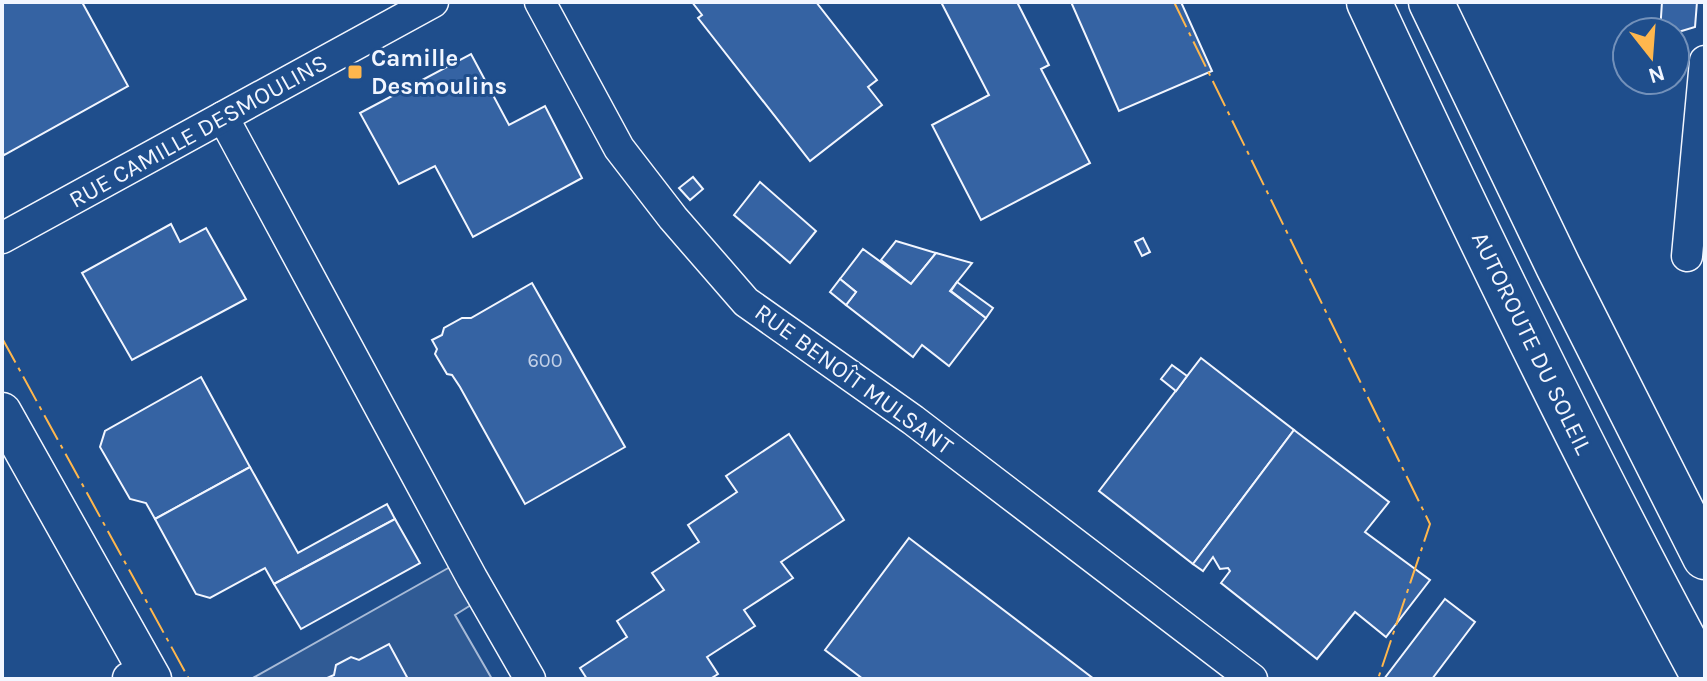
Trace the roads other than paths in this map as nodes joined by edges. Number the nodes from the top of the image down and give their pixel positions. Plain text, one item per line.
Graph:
1 (433, 2) edge
2 (540, 2) edge
3 (1369, 2) edge
4 (1431, 2) edge
5 (1705, 61) edge
6 (223, 117) junction
7 (3, 238) edge
8 (1687, 256) dead end
9 (2, 412) edge
10 (2, 451) edge
11 (1705, 557) edge
12 (135, 679) edge
13 (530, 679) edge
14 (1252, 679) edge
15 (1705, 679) edge

1 - 6 street, RUE CAMILLE DESMOULINS
2 - 14 street, RUE BENOÎT MULSANT
3 - 15 highway, AUTOROUTE DU SOLEIL
4 - 11 highway
5 - 8 street
6 - 7 street, RUE CAMILLE DESMOULINS
6 - 13 street
9 - 12 main road
10 - 12 main road

